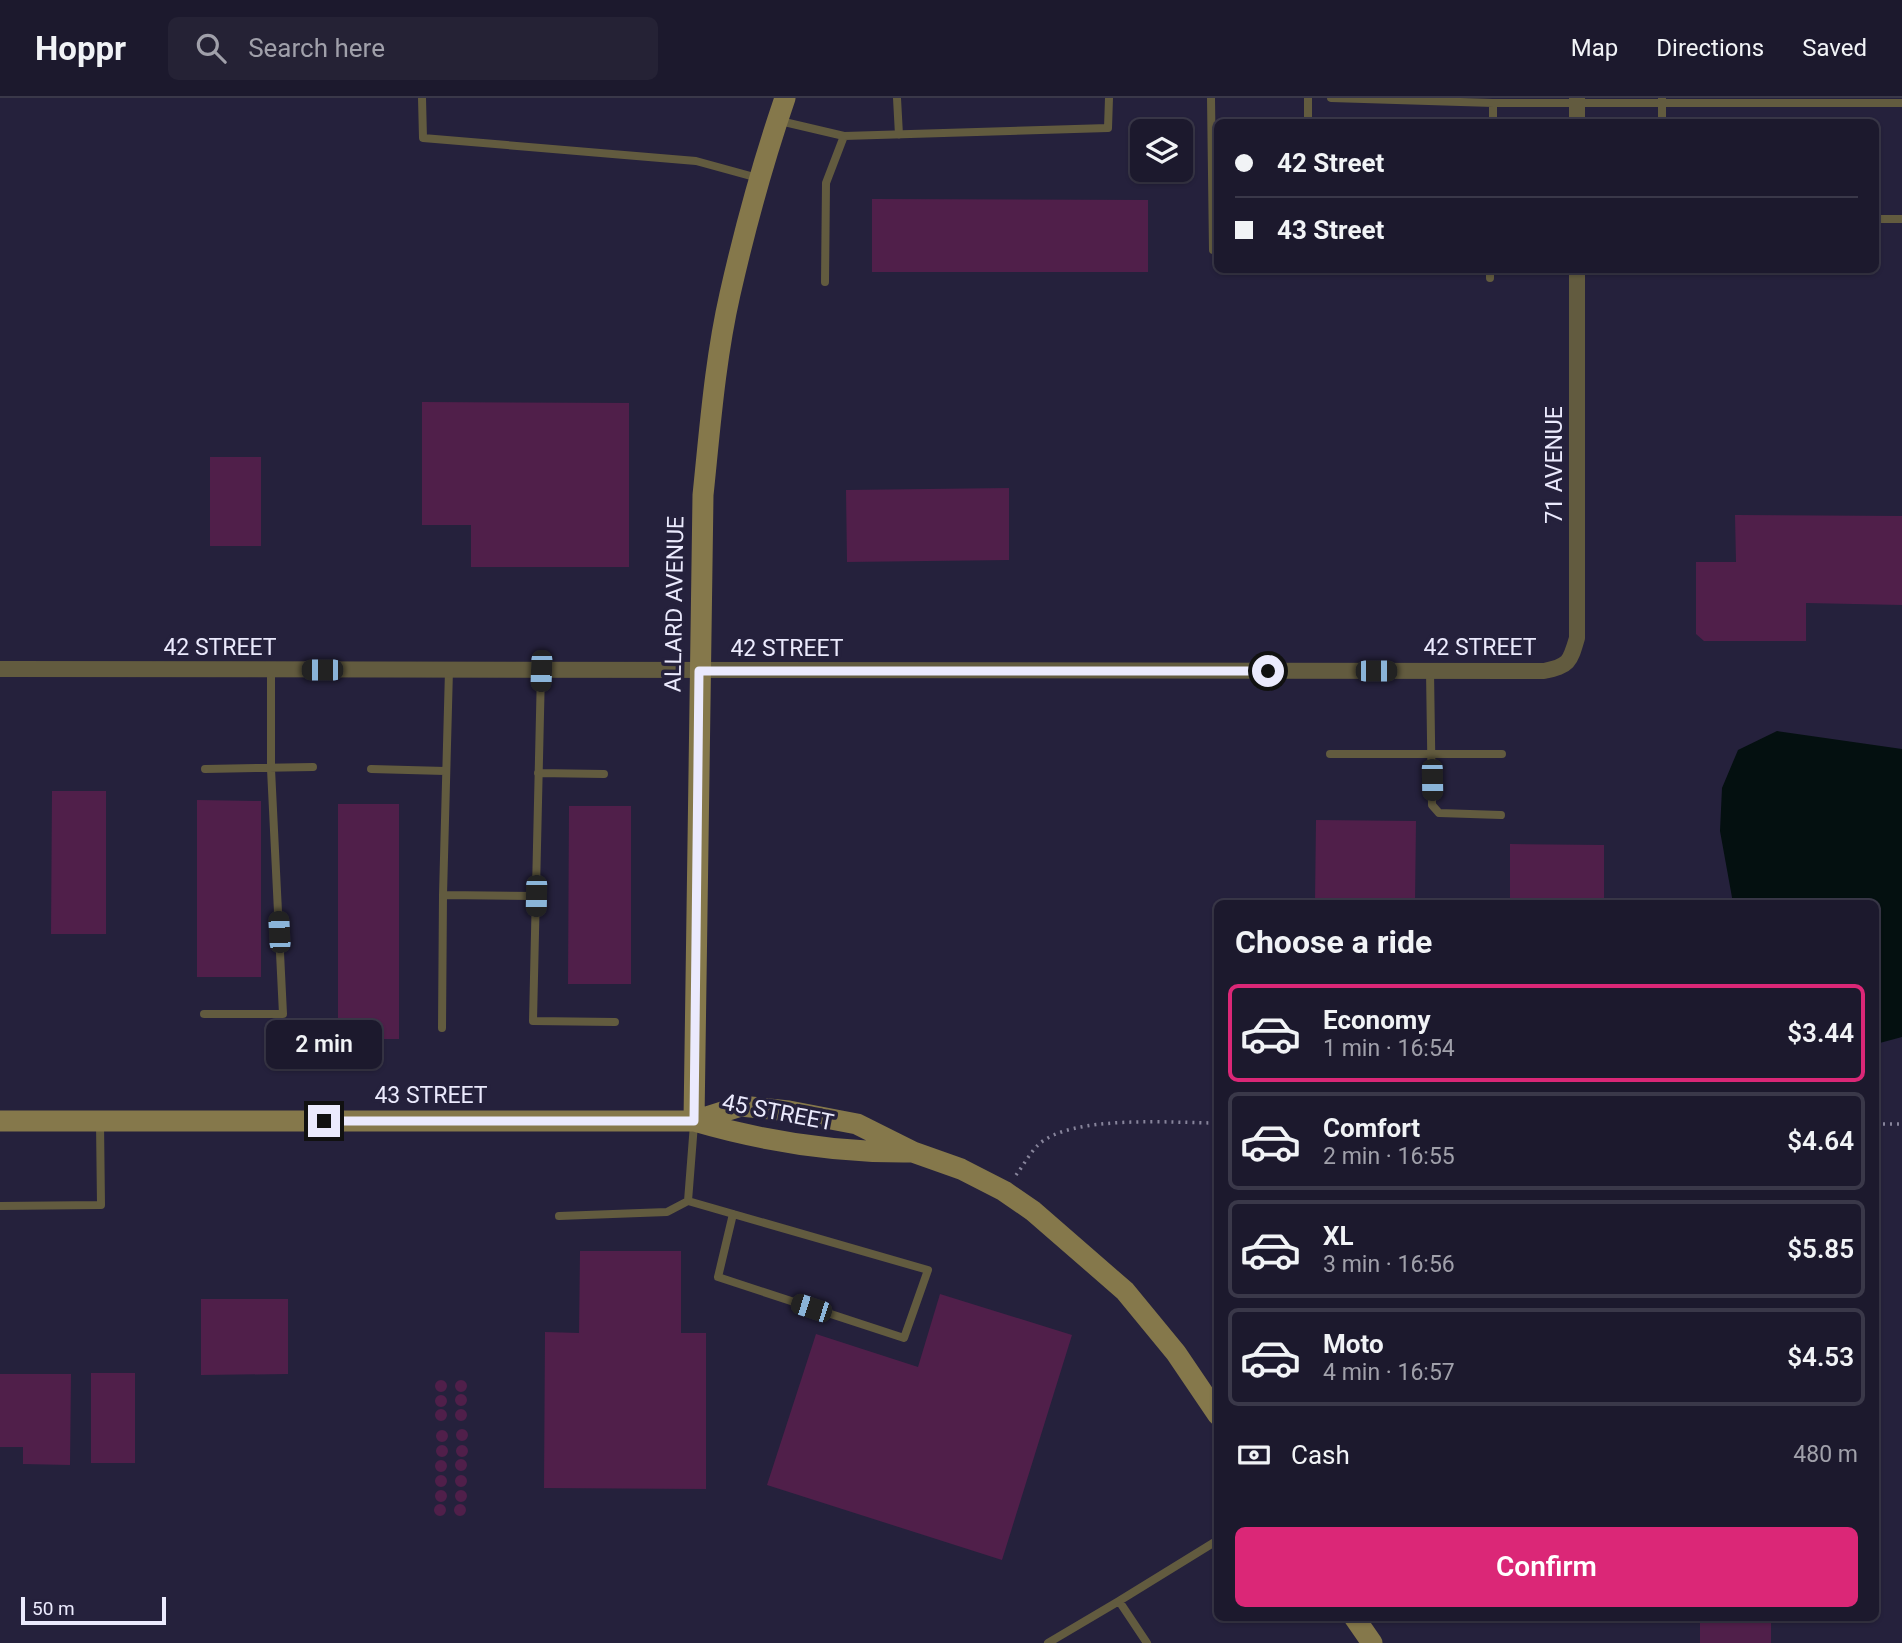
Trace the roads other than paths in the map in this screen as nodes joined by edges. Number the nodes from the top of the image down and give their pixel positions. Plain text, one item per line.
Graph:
1 (422, 98) edge
2 (785, 98) edge
3 (897, 98) edge
4 (1109, 98) edge
5 (1211, 98) edge
6 (1308, 98) edge
7 (1331, 98) edge
8 (1577, 100) edge
9 (1661, 100) edge
10 (1493, 103) junction
11 (1902, 103) edge
12 (1308, 119) edge
13 (1493, 119) edge
14 (1577, 119) edge
15 (1662, 119) edge
16 (777, 120) junction
17 (899, 135) junction
18 (844, 136) junction
19 (760, 178) junction
20 (1879, 219) edge
21 (1902, 219) edge
22 (1214, 250) edge
23 (1577, 273) edge
24 (825, 282) dead end
25 (1571, 660) joint
26 (0, 669) edge
27 (271, 670) junction
28 (449, 670) junction
29 (541, 671) junction
30 (699, 671) junction
31 (1430, 671) junction
32 (1330, 754) dead end
33 (1432, 754) junction
34 (1502, 754) dead end
35 (313, 767) dead end
36 (205, 769) dead end
37 (271, 769) junction
38 (371, 769) dead end
39 (445, 771) junction
40 (538, 773) junction
41 (604, 774) dead end
42 (1501, 815) dead end
43 (443, 895) junction
44 (536, 896) junction
45 (204, 1014) dead end
46 (615, 1022) dead end
47 (442, 1028) dead end
48 (0, 1121) edge
49 (100, 1121) junction
50 (694, 1121) junction
51 (913, 1152) junction
52 (688, 1201) junction
53 (0, 1206) edge
54 (733, 1214) junction
55 (559, 1216) dead end
56 (1214, 1409) edge
57 (1214, 1542) edge
58 (1119, 1601) junction
59 (1357, 1621) edge
60 (1048, 1643) edge
61 (1147, 1643) edge
62 (1372, 1643) edge

1 - 19 lane
2 - 16 main road, ALLARD AVENUE
3 - 17 lane
4 - 17 lane
5 - 22 lane
6 - 12 lane
7 - 10 lane
8 - 9 lane
8 - 10 lane
8 - 14 street
9 - 11 lane
9 - 15 lane
10 - 13 lane
16 - 18 lane
16 - 19 main road, ALLARD AVENUE
17 - 18 lane
18 - 24 lane
19 - 30 main road, ALLARD AVENUE
20 - 21 lane
23 - 25 street, 71 AVENUE
25 - 31 street, 42 STREET
26 - 27 street, 42 STREET
27 - 28 street, 42 STREET
27 - 37 lane
28 - 29 street, 42 STREET
28 - 39 lane
29 - 30 street, 42 STREET
29 - 40 lane
30 - 31 street, 42 STREET
30 - 50 main road, ALLARD AVENUE
31 - 33 lane
32 - 33 lane
33 - 34 lane
33 - 42 lane
35 - 37 lane
36 - 37 lane
37 - 45 lane
38 - 39 lane
39 - 43 lane
40 - 41 lane
40 - 44 lane
43 - 44 lane
43 - 47 lane
44 - 46 lane
48 - 49 main road, 43 STREET
49 - 50 main road, 43 STREET
49 - 53 lane
50 - 51 main road, 45 STREET
50 - 51 main road, 45 STREET
50 - 52 lane
51 - 56 main road, 45 STREET
52 - 54 lane
52 - 55 lane
54 - 54 lane
57 - 58 lane
58 - 60 lane
58 - 61 lane
59 - 62 main road

